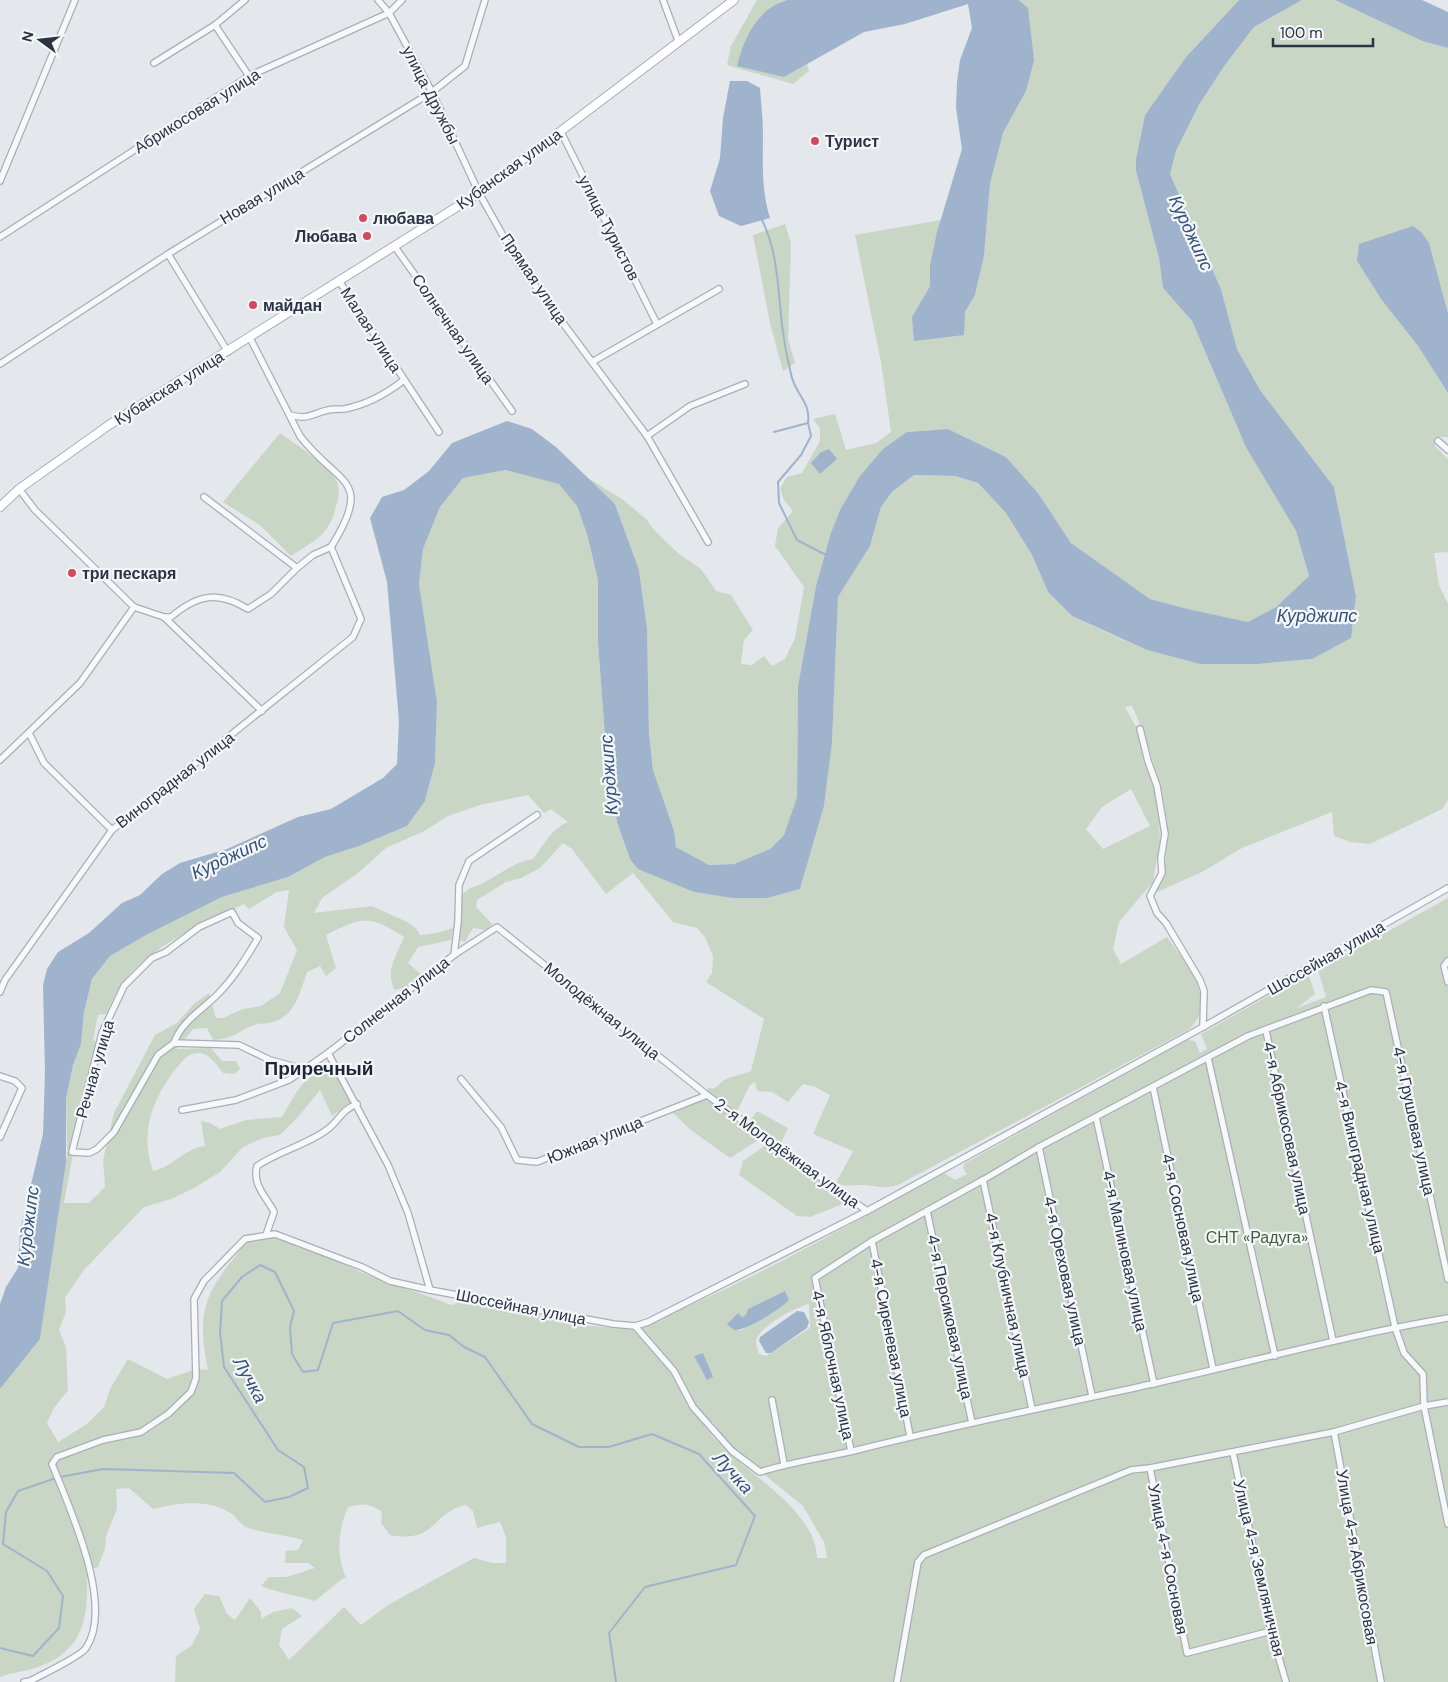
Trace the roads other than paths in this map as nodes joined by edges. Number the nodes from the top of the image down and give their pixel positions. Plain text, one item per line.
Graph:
1 (75, 0) edge
2 (246, 0) edge
3 (378, 0) edge
4 (402, 0) edge
5 (485, 0) edge
6 (663, 0) edge
7 (734, 0) edge
8 (388, 13) junction
9 (215, 25) junction
10 (680, 43) junction
11 (154, 63) dead end
12 (249, 76) junction
13 (432, 92) junction
14 (561, 132) junction
15 (0, 181) edge
16 (479, 194) junction
17 (0, 237) edge
18 (395, 247) junction
19 (168, 254) junction
20 (339, 281) junction
21 (719, 289) dead end
22 (657, 324) junction
23 (250, 338) junction
24 (228, 352) junction
25 (592, 362) junction
26 (0, 364) edge
27 (404, 380) junction
28 (745, 384) dead end
29 (512, 411) dead end
30 (290, 415) junction
31 (439, 432) dead end
32 (647, 436) junction
33 (1438, 441) dead end
34 (1448, 450) edge
35 (19, 489) junction
36 (204, 497) dead end
37 (0, 507) edge
38 (708, 542) dead end
39 (331, 547) junction
40 (297, 568) junction
41 (134, 607) junction
42 (164, 617) junction
43 (262, 711) junction
44 (1140, 729) dead end
45 (29, 733) junction
46 (0, 760) edge
47 (537, 815) dead end
48 (112, 830) junction
49 (1448, 888) edge
50 (497, 927) joint
51 (454, 955) junction
52 (1446, 964) edge
53 (1448, 982) edge
54 (0, 992) edge
55 (1324, 1006) junction
56 (1203, 1027) junction
57 (1266, 1031) junction
58 (174, 1043) junction
59 (328, 1053) junction
60 (1208, 1058) junction
61 (303, 1069) junction
62 (0, 1076) edge
63 (461, 1079) dead end
64 (1153, 1087) junction
65 (706, 1095) junction
66 (357, 1104) junction
67 (182, 1110) dead end
68 (1096, 1117) junction
69 (0, 1137) edge
70 (1038, 1147) junction
71 (983, 1180) junction
72 (867, 1211) junction
73 (927, 1211) junction
74 (266, 1235) junction
75 (872, 1241) junction
76 (1448, 1279) edge
77 (430, 1290) junction
78 (1448, 1318) edge
79 (635, 1326) junction
80 (1395, 1327) junction
81 (1333, 1341) junction
82 (1275, 1356) junction
83 (1213, 1369) junction
84 (1154, 1384) junction
85 (1092, 1396) junction
86 (772, 1400) dead end
87 (1448, 1402) edge
88 (1424, 1406) junction
89 (1032, 1409) junction
90 (972, 1423) junction
91 (1334, 1432) junction
92 (910, 1436) junction
93 (851, 1451) junction
94 (1233, 1453) junction
95 (784, 1464) junction
96 (1150, 1468) junction
97 (1448, 1524) edge
98 (1271, 1632) junction
99 (24, 1682) edge
100 (897, 1682) edge
101 (1286, 1682) edge
102 (1380, 1682) edge

1 - 15 street
2 - 9 street
3 - 8 street, улица Дружбы
4 - 8 street, Абрикосовая улица
5 - 13 street, Новая улица
6 - 10 street
7 - 10 main road, Кубанская улица
8 - 12 street, Абрикосовая улица
8 - 13 street, улица Дружбы
9 - 11 street
9 - 12 street
10 - 14 main road, Кубанская улица
12 - 17 street, Абрикосовая улица
13 - 16 street, улица Дружбы
13 - 19 street, Новая улица
14 - 16 main road, Кубанская улица
14 - 22 street, улица Туристов
16 - 18 main road, Кубанская улица
16 - 25 street, Прямая улица
18 - 20 main road, Кубанская улица
18 - 29 street, Солнечная улица
19 - 24 street
19 - 26 street, Новая улица
20 - 23 main road, Кубанская улица
20 - 27 street, Малая улица
21 - 22 street
22 - 25 street
23 - 24 main road, Кубанская улица
23 - 30 street
24 - 35 main road, Кубанская улица
25 - 32 street, Прямая улица
27 - 30 street, Малая улица
27 - 31 street, Малая улица
28 - 32 street
30 - 39 street
32 - 38 street, Прямая улица
33 - 34 street
35 - 37 main road, Кубанская улица
35 - 41 street
36 - 40 street
39 - 40 street
39 - 43 street, Виноградная улица
40 - 42 street
41 - 42 street
41 - 45 street
42 - 43 street
43 - 48 street, Виноградная улица
44 - 56 street
45 - 46 street
45 - 48 street
47 - 51 street
48 - 54 street, Виноградная улица
49 - 56 street, Шоссейная улица
50 - 51 street, Солнечная улица
50 - 65 street, Молодёжная улица
51 - 59 street, Солнечная улица
52 - 53 street
55 - 57 street
55 - 76 street, 4-я Грушовая улица
55 - 80 street, 4-я Виноградная улица
56 - 72 street, Шоссейная улица
57 - 60 street
57 - 81 street, 4-я Абрикосовая улица
58 - 58 street, Речная улица
58 - 61 street
59 - 61 street, Солнечная улица
59 - 66 street
60 - 64 street
60 - 82 street
61 - 67 street, Солнечная улица
62 - 69 street
63 - 65 street, Южная улица
64 - 68 street
64 - 83 street, 4-я Сосновая улица
65 - 72 street, 2-я Молодёжная улица
66 - 74 street
66 - 77 street
68 - 70 street
68 - 84 street, 4-я Малиновая улица
70 - 71 street
70 - 85 street, 4-я Ореховая улица
71 - 73 street
71 - 89 street, 4-я Клубничная улица
72 - 79 street, Шоссейная улица
73 - 75 street
73 - 90 street, 4-я Персиковая улица
74 - 77 street, Шоссейная улица
74 - 99 street, Шоссейная улица
75 - 92 street, 4-я Сиреневая улица
75 - 93 street, 4-я Яблочная улица
77 - 79 street, Шоссейная улица
78 - 80 street
79 - 95 street
80 - 81 street
80 - 88 street, 4-я Виноградная улица
81 - 82 street
82 - 83 street
83 - 84 street
84 - 85 street
85 - 89 street
86 - 95 street
87 - 88 street
88 - 91 street
88 - 97 street, 4-я Виноградная улица
89 - 90 street
90 - 92 street
91 - 94 street
91 - 102 street, Улица 4-я Абрикосовая
92 - 93 street
93 - 95 street
94 - 96 street
94 - 98 street, Улица 4-я Земляничная
96 - 98 street, Улица 4-я Сосновая
96 - 100 street
98 - 101 street, Улица 4-я Земляничная

